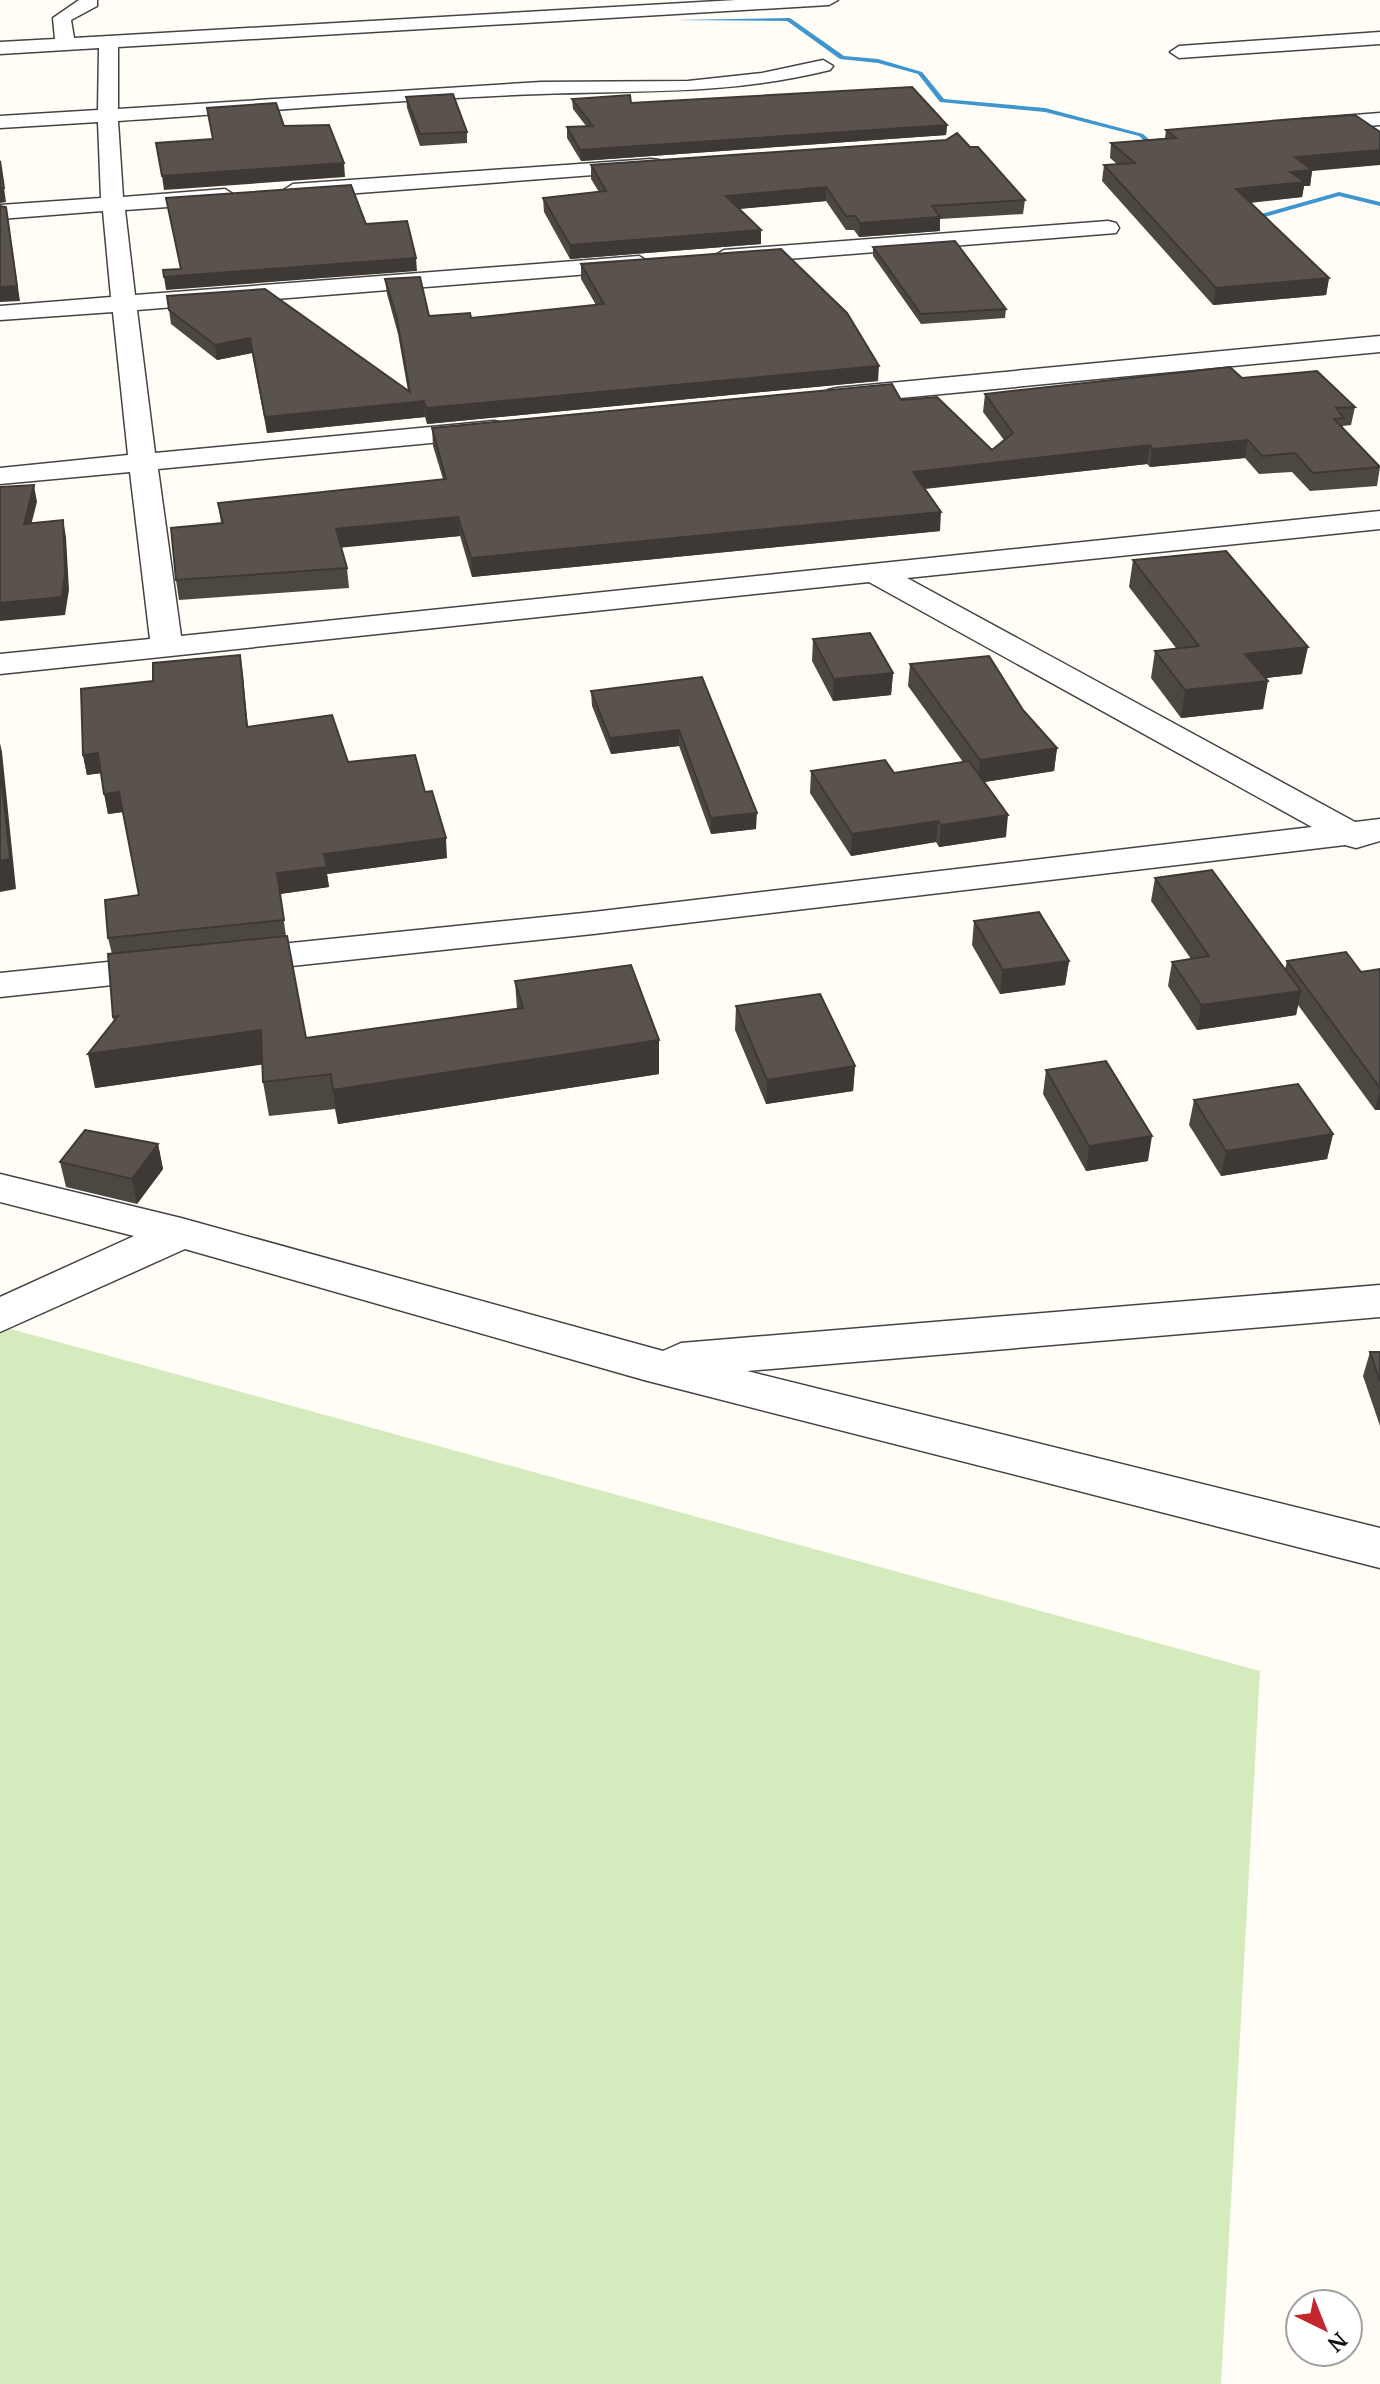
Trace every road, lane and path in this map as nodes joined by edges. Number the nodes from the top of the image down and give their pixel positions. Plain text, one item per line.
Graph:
1 (88, 0) edge
2 (829, 0) edge
3 (1380, 38) edge
4 (109, 42) junction
5 (65, 44) junction
6 (0, 48) edge
7 (1179, 52) dead end
8 (823, 66) dead end
9 (105, 116) junction
10 (1380, 119) edge
11 (0, 122) edge
12 (1295, 126) edge
13 (678, 163) edge
14 (111, 204) junction
15 (0, 212) edge
16 (1108, 228) dead end
17 (695, 259) edge
18 (664, 262) edge
19 (124, 303) junction
20 (0, 313) edge
21 (1380, 344) edge
22 (809, 399) edge
23 (522, 427) edge
24 (141, 463) junction
25 (0, 476) edge
26 (1380, 520) edge
27 (872, 572) junction
28 (167, 649) junction
29 (0, 664) edge
30 (1370, 838) edge
31 (0, 985) edge
32 (0, 1188) edge
33 (181, 1233) junction
34 (1380, 1301) edge
35 (0, 1316) edge
36 (644, 1363) junction
37 (1380, 1548) edge

1 - 5 street
2 - 4 street
3 - 7 street
4 - 5 street
4 - 9 street
5 - 6 street
8 - 9 street
9 - 11 street
9 - 14 street
10 - 12 street
13 - 14 street
14 - 15 street
14 - 19 street
16 - 17 street
18 - 19 street
19 - 20 street
19 - 24 street
21 - 22 street
23 - 24 street
24 - 25 street
24 - 28 street
26 - 27 street
27 - 28 street
27 - 30 street
28 - 29 street
30 - 31 street
32 - 33 street
33 - 35 street
33 - 36 street
34 - 36 street
36 - 37 street

